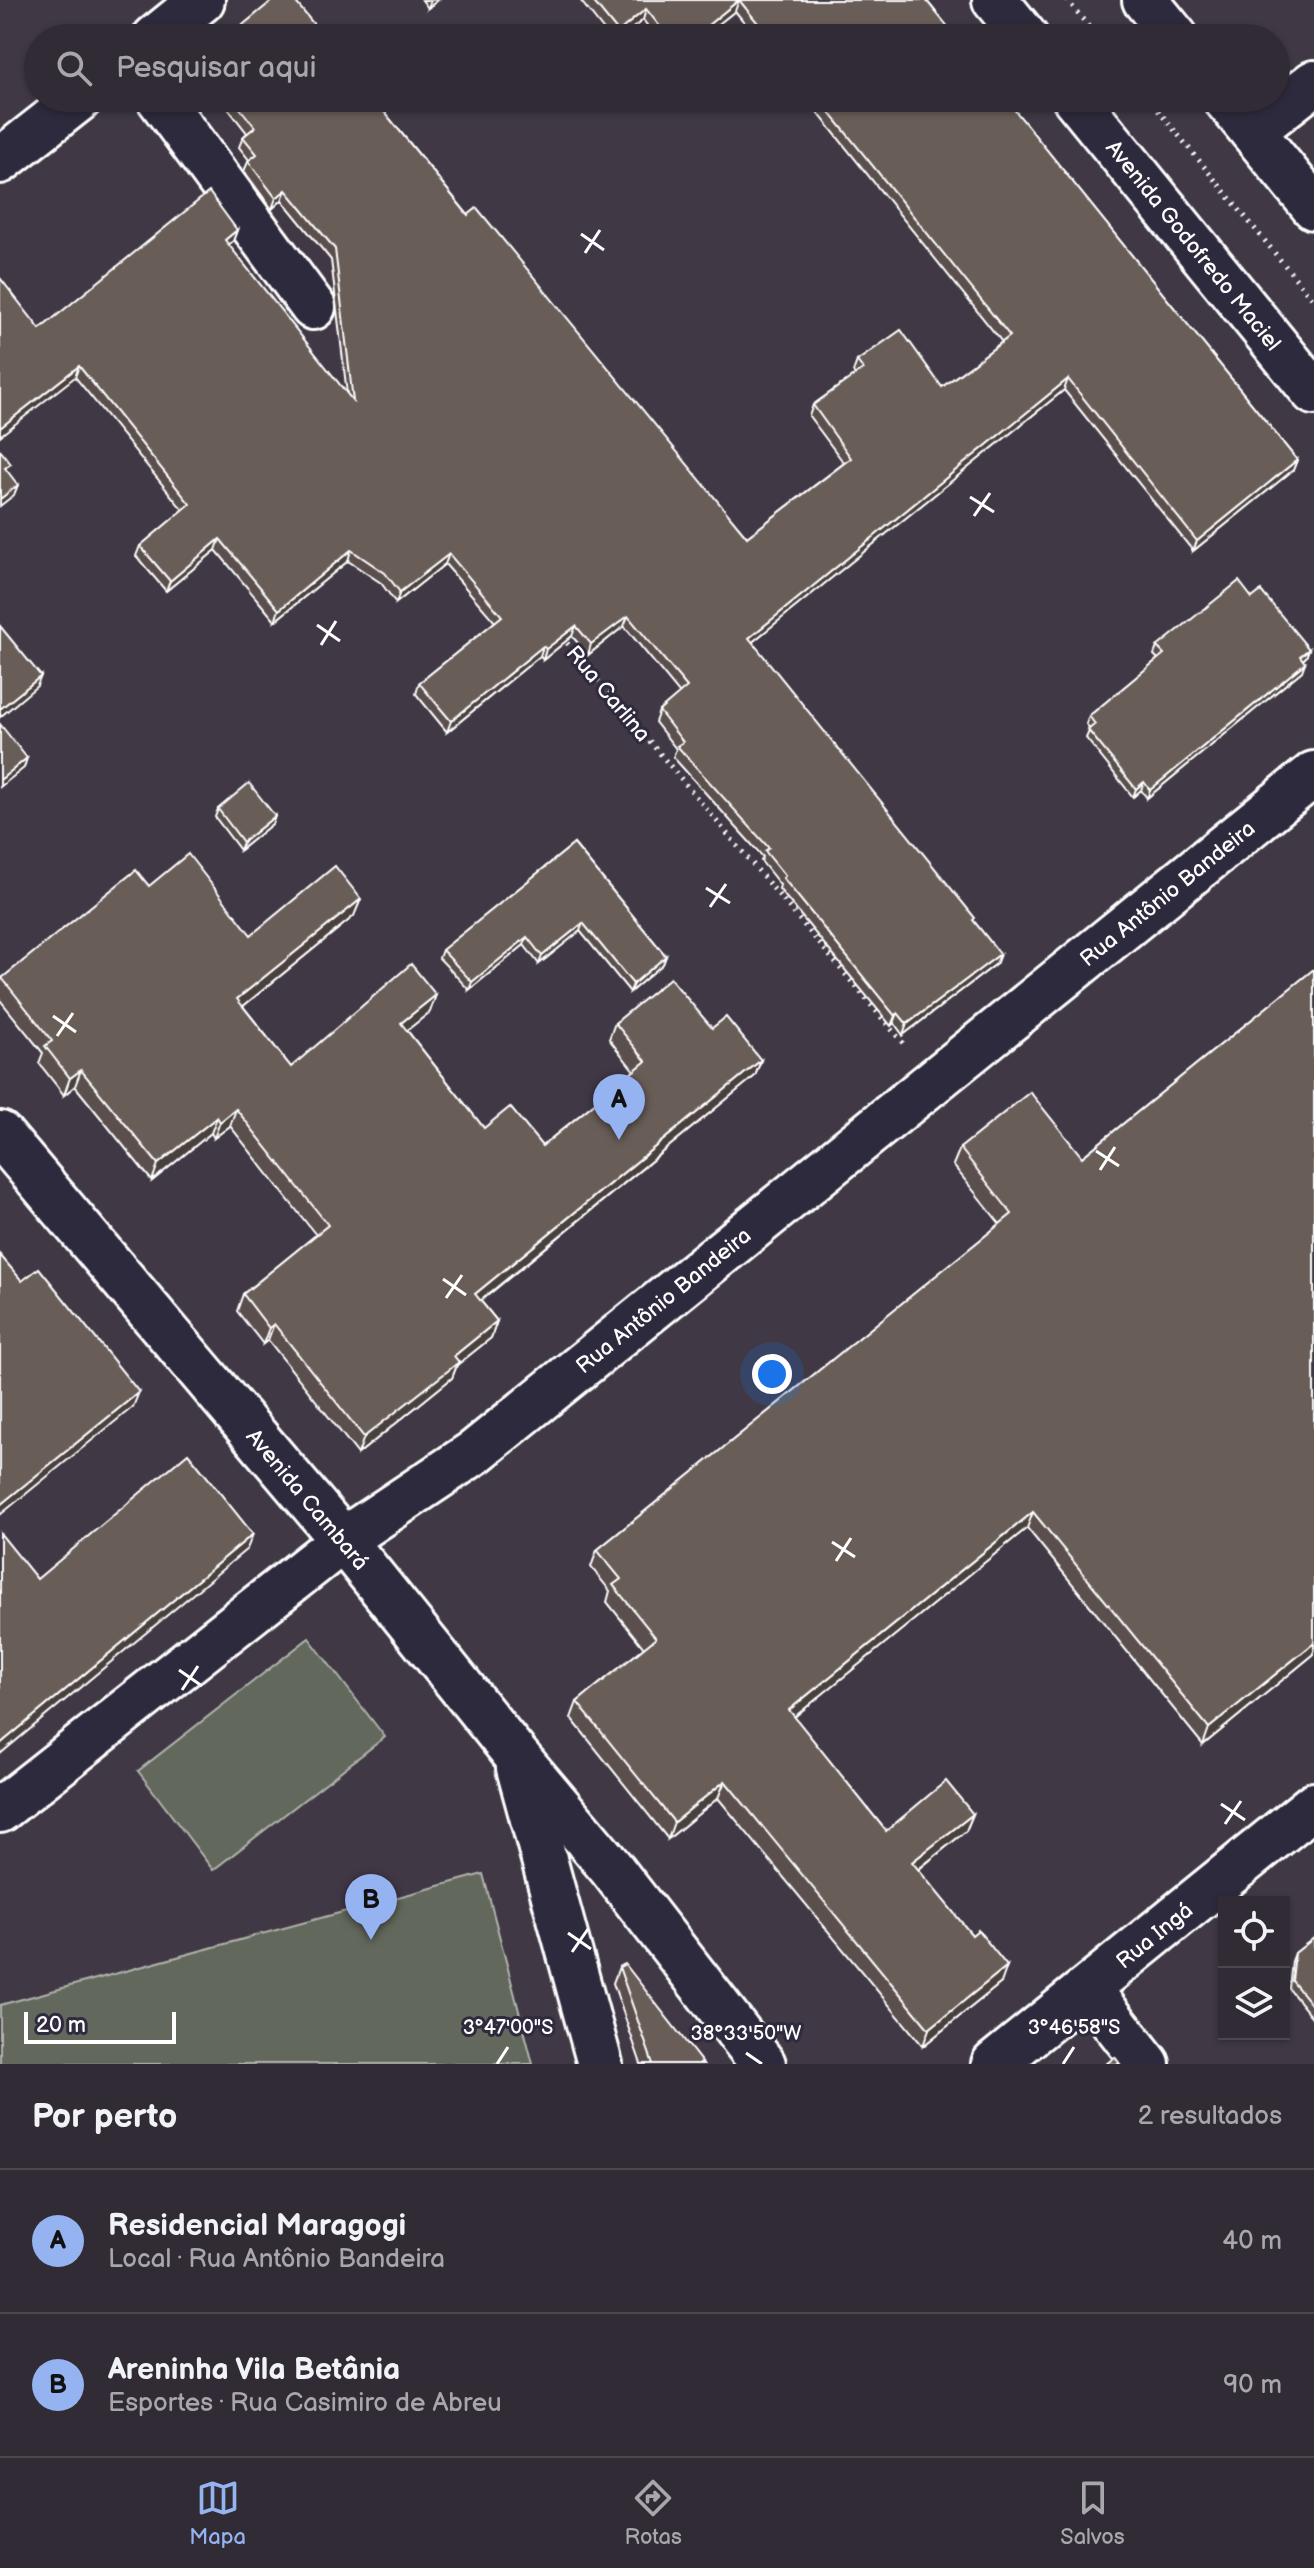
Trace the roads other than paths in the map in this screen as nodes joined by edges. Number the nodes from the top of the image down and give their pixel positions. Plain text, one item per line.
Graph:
1 (202, 0) edge
2 (995, 0) edge
3 (1145, 0) edge
4 (172, 24) edge
5 (1015, 24) edge
6 (1165, 24) edge
7 (1314, 83) edge
8 (1290, 102) edge
9 (62, 112) edge
10 (169, 112) edge
11 (1086, 112) edge
12 (1236, 112) edge
13 (1277, 112) edge
14 (1252, 131) junction
15 (0, 161) edge
16 (1314, 207) edge
17 (313, 307) dead end
18 (1314, 392) edge
19 (1314, 774) edge
20 (0, 1134) edge
21 (343, 1540) junction
22 (515, 1754) junction
23 (1314, 1805) edge
24 (0, 1810) edge
25 (611, 1868) junction
26 (557, 1900) junction
27 (1088, 1989) junction
28 (600, 2064) edge
29 (763, 2064) edge
30 (994, 2064) edge
31 (1147, 2064) edge

1 - 4 street
2 - 5 street
3 - 6 street
7 - 8 street
9 - 15 street
10 - 17 street
11 - 18 street, Avenida Godofredo Maciel
12 - 14 street
13 - 14 street
14 - 16 street
19 - 21 street, Rua Antônio Bandeira
20 - 21 street, Avenida Cambará
21 - 22 street, Avenida Cambará
21 - 24 street, Rua Antônio Bandeira
22 - 25 street, Avenida Cambará
22 - 26 street
23 - 27 street, Rua Ingá
25 - 26 street
25 - 29 street, Avenida Cambará
26 - 28 street
27 - 30 street, Rua Ingá
27 - 31 street

